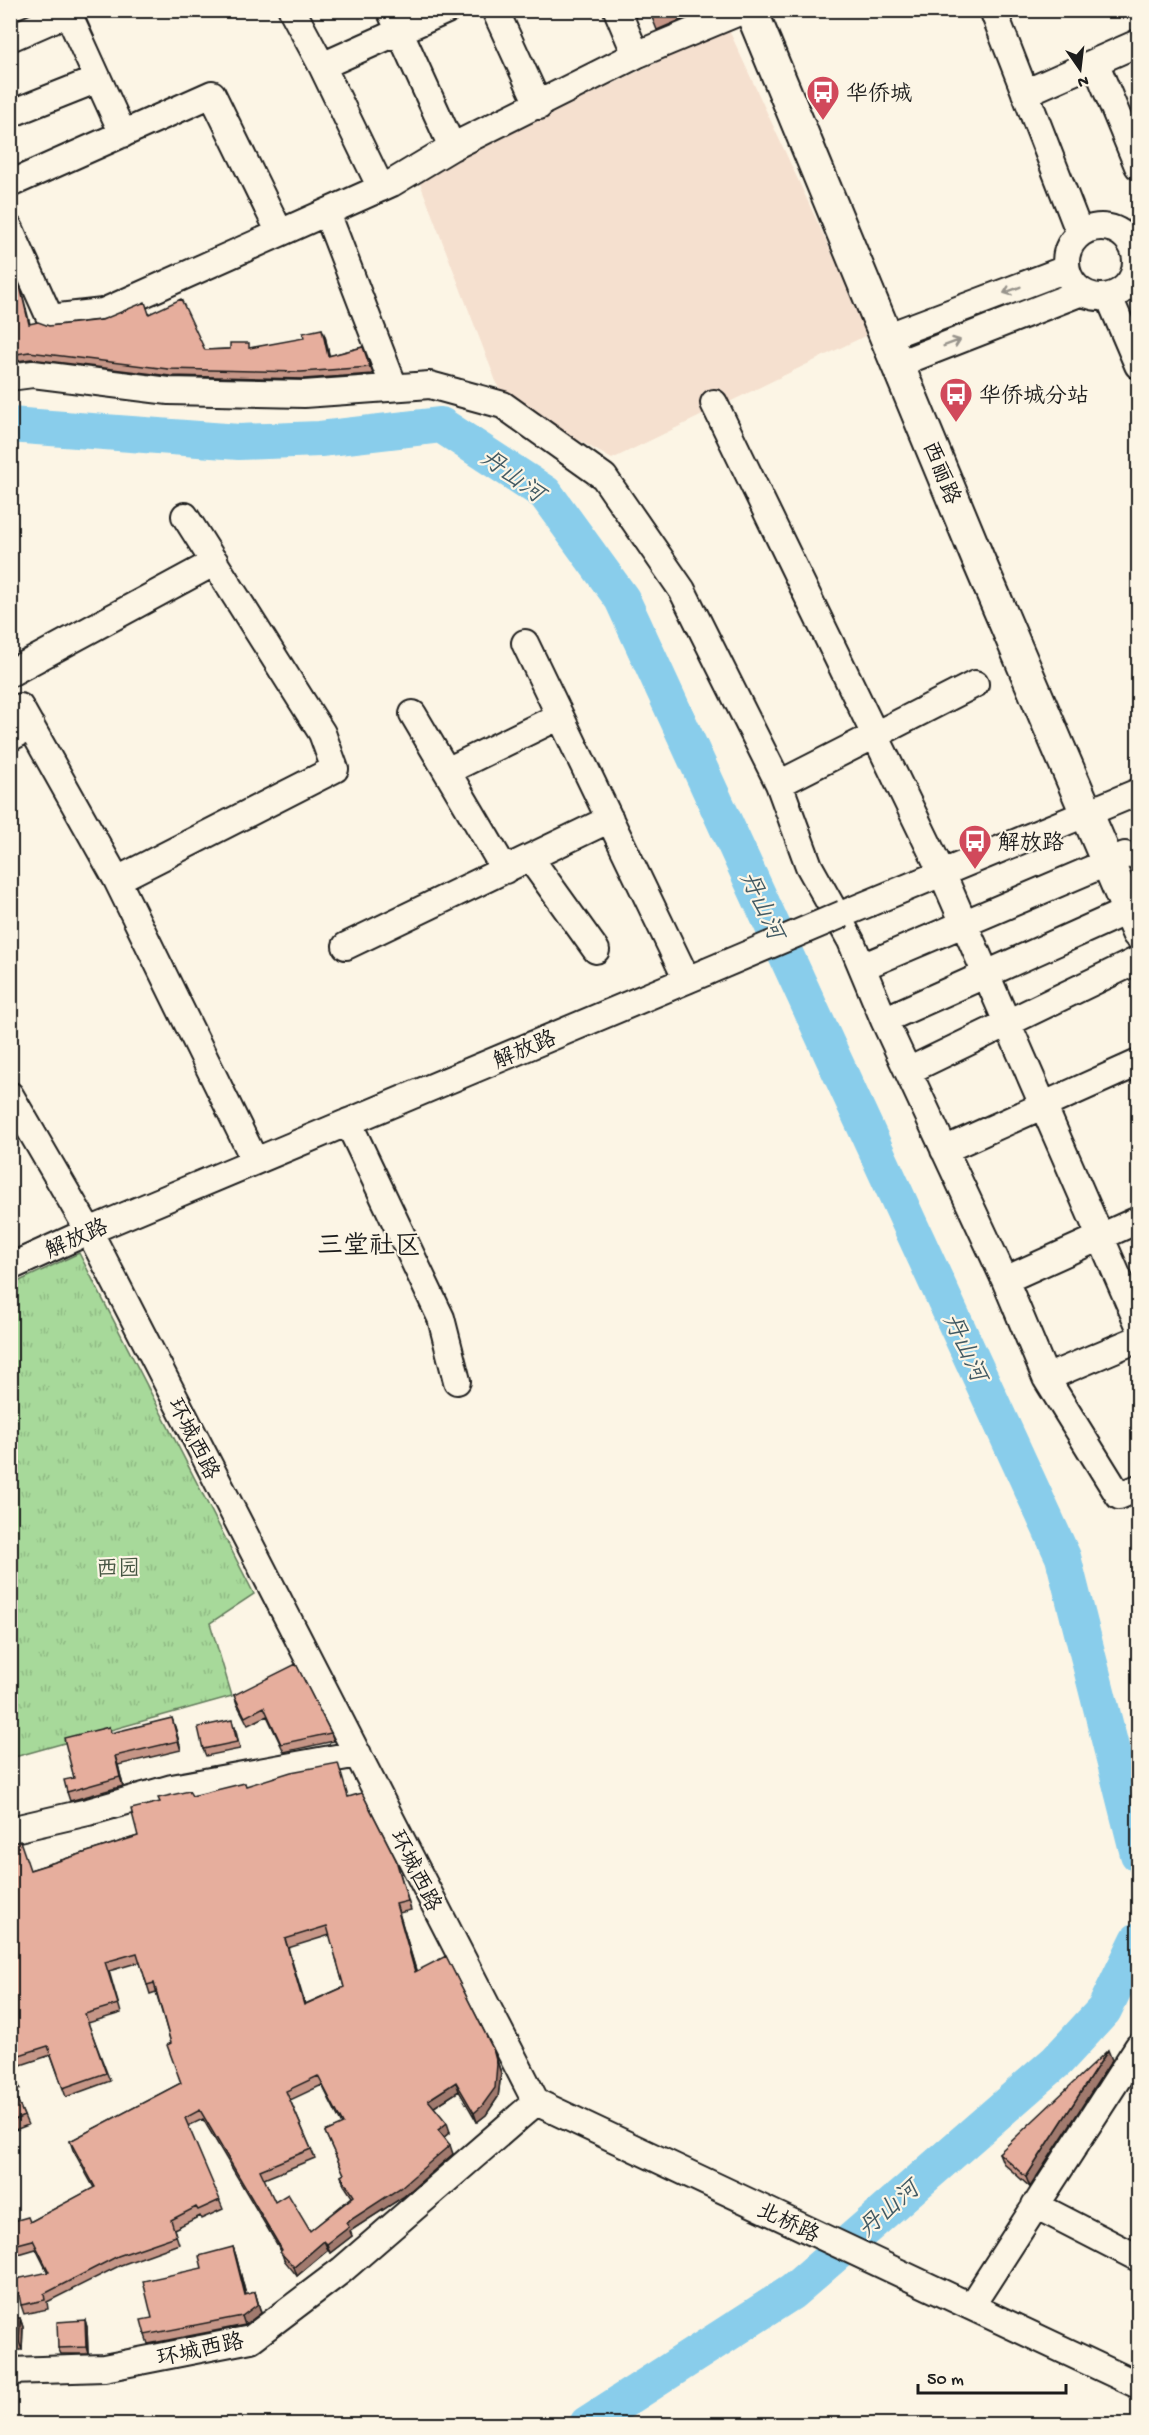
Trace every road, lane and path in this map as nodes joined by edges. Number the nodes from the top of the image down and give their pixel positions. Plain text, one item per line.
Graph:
1 (292, 10) edge
2 (447, 10) edge
3 (495, 10) edge
4 (617, 10) edge
5 (744, 10) edge
6 (751, 10) edge
7 (767, 10) edge
8 (993, 10) edge
9 (71, 12) edge
10 (395, 21) edge
11 (10, 38) edge
12 (1138, 43) edge
13 (636, 56) junction
14 (1095, 62) junction
15 (322, 66) junction
16 (98, 79) junction
17 (1025, 93) junction
18 (539, 106) junction
19 (10, 114) edge
20 (1132, 133) edge
21 (123, 134) junction
22 (452, 147) junction
23 (1138, 166) edge
24 (10, 184) edge
25 (381, 188) junction
26 (327, 213) junction
27 (10, 230) edge
28 (280, 233) junction
29 (1080, 234) junction
30 (1135, 244) edge
31 (1066, 269) junction
32 (1082, 292) junction
33 (1109, 297) junction
34 (900, 348) junction
35 (1138, 365) edge
36 (10, 377) edge
37 (394, 387) junction
38 (714, 403) dead end
39 (185, 516) dead end
40 (215, 562) junction
41 (525, 644) dead end
42 (10, 673) edge
43 (975, 684) dead end
44 (413, 714) dead end
45 (560, 716) junction
46 (20, 723) edge
47 (875, 735) junction
48 (447, 771) junction
49 (779, 784) junction
50 (1138, 792) edge
51 (1096, 809) junction
52 (610, 819) junction
53 (530, 858) junction
54 (1117, 858) junction
55 (505, 870) junction
56 (942, 873) junction
57 (117, 880) junction
58 (1136, 909) edge
59 (964, 924) junction
60 (346, 946) dead end
61 (596, 950) dead end
62 (1138, 960) edge
63 (862, 967) junction
64 (987, 975) junction
65 (696, 976) junction
66 (884, 1020) junction
67 (1008, 1023) junction
68 (1138, 1063) edge
69 (908, 1071) junction
70 (10, 1095) edge
71 (1044, 1105) junction
72 (348, 1122) junction
73 (944, 1150) junction
74 (255, 1161) junction
75 (1138, 1220) edge
76 (89, 1231) junction
77 (1101, 1237) junction
78 (10, 1267) edge
79 (1005, 1280) junction
80 (1138, 1323) edge
81 (1138, 1339) edge
82 (1046, 1378) junction
83 (457, 1381) dead end
84 (1138, 1488) edge
85 (358, 1754) junction
86 (10, 1830) edge
87 (1138, 2047) edge
88 (536, 2102) junction
89 (1035, 2205) junction
90 (1136, 2252) edge
91 (970, 2306) junction
92 (10, 2371) edge
93 (1138, 2385) edge

1 - 15 street
2 - 10 street
3 - 18 street
4 - 13 street
5 - 13 street
6 - 34 main road, 西丽路
7 - 34 main road, 西丽路
8 - 17 street
9 - 11 street
9 - 16 street
10 - 15 street
10 - 22 street
12 - 14 street
13 - 18 street
14 - 17 street
14 - 20 street
15 - 25 street
16 - 19 street
16 - 21 street
17 - 29 street
18 - 22 street
20 - 23 street
21 - 24 street
21 - 28 street
22 - 25 street
25 - 26 street
26 - 28 street
26 - 37 street
27 - 28 street
29 - 30 street
29 - 31 street
30 - 33 street
31 - 32 street
31 -> 34 street
32 - 33 street
34 -> 32 street
33 - 35 street
34 - 51 main road, 西丽路
36 - 37 street
37 - 49 street
38 - 47 street
39 - 40 street
40 - 42 street
40 - 57 street
41 - 45 street
43 - 47 street
44 - 48 street
45 - 48 street
45 - 52 street
46 - 57 street
47 - 49 street
47 - 56 street
48 - 55 street
49 - 63 street
50 - 51 street, 解放路
51 - 54 main road, 西丽路
51 - 56 street, 解放路
52 - 53 street
52 - 65 street
53 - 55 street
53 - 61 street
54 - 58 main road, 西丽路
54 - 59 street
55 - 60 street
56 - 59 street
56 - 65 street, 解放路, bridge
57 - 74 street
58 - 64 street
59 - 63 street
59 - 64 street
62 - 67 street
63 - 66 street
64 - 66 street
64 - 67 street
65 - 72 street, 解放路
66 - 69 street
67 - 69 street
67 - 71 street
68 - 71 street
69 - 73 street
70 - 76 street, 环城西路
71 - 73 street
71 - 77 street
72 - 74 street, 解放路
72 - 83 street
73 - 79 street
74 - 76 street, 解放路
75 - 77 street
76 - 78 street, 解放路
76 - 85 street, 环城西路
77 - 79 street
77 - 80 street
79 - 82 street
81 - 82 street
82 - 84 street
85 - 86 street
85 - 88 street, 环城西路
87 - 89 street
88 - 91 street, 北桥路
88 - 92 street, 环城西路
89 - 90 street
89 - 91 street
91 - 93 street, 北桥路

